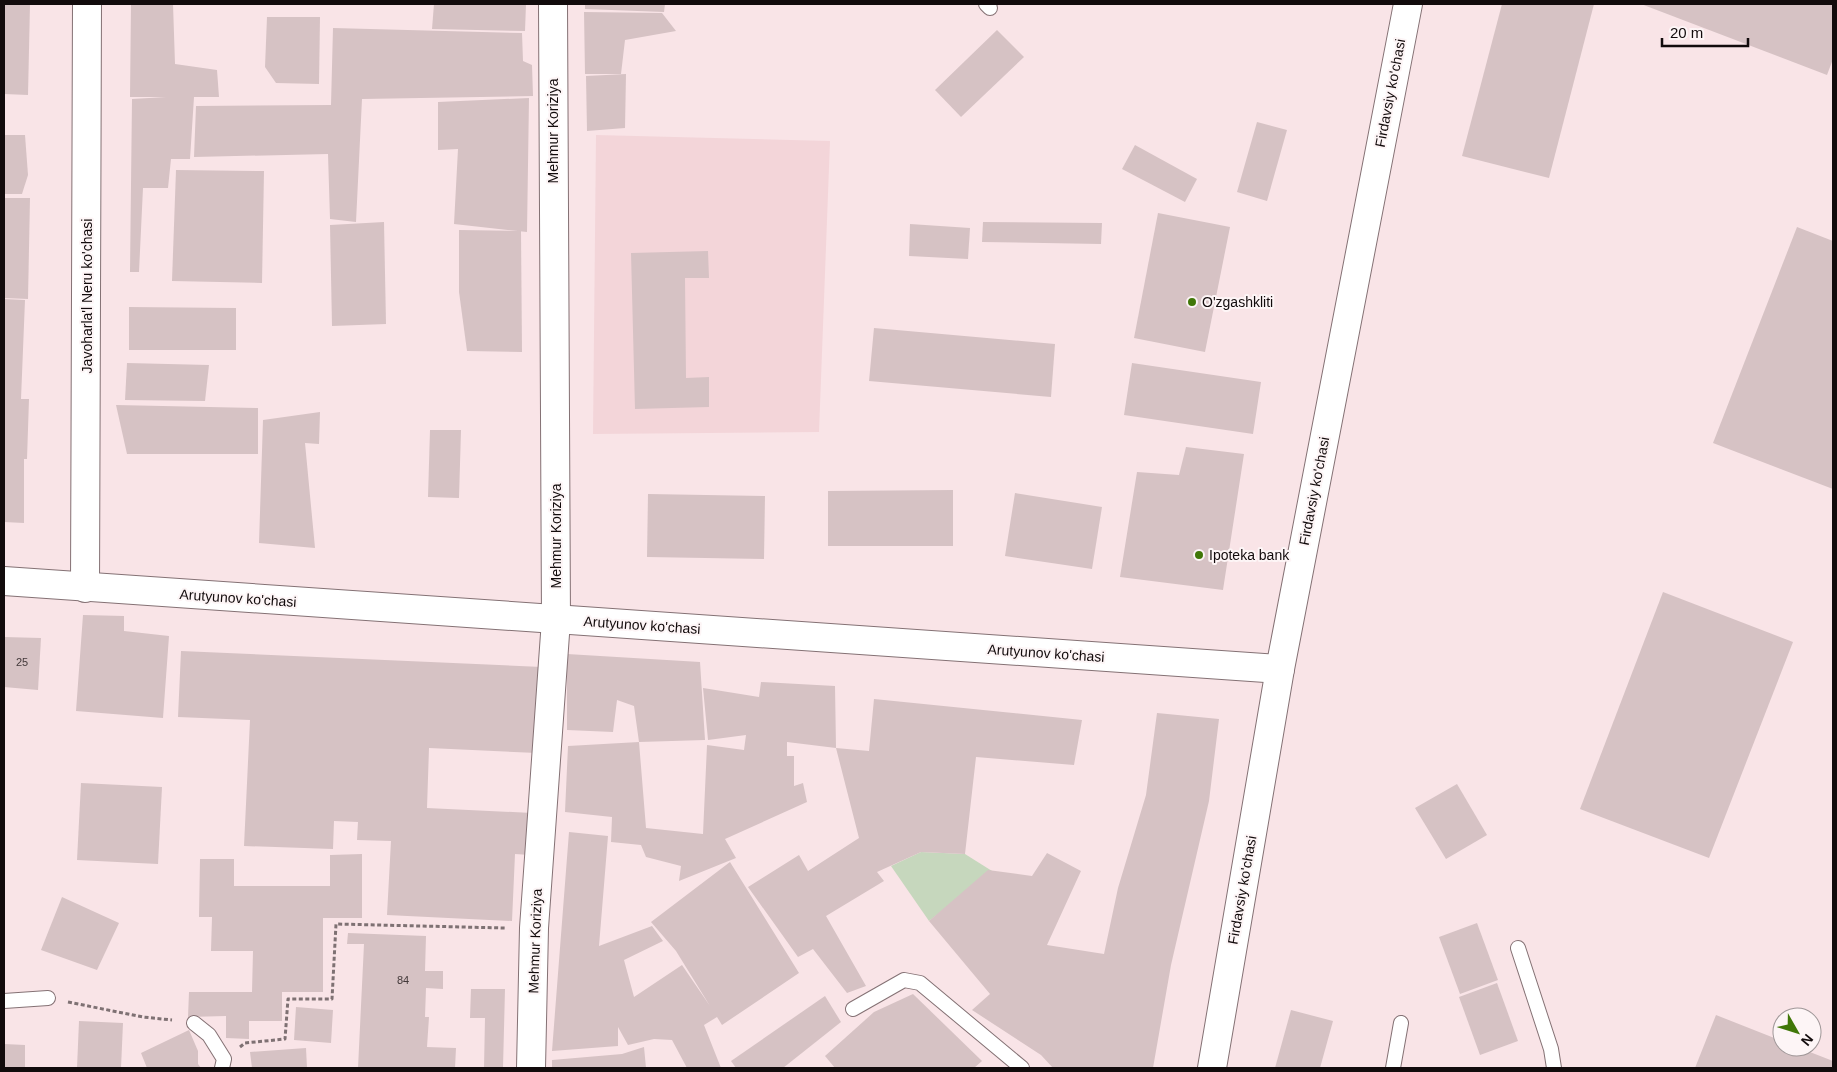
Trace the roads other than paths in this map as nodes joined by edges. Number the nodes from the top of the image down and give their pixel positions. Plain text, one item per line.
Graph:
1 (87, 4) edge
2 (552, 4) edge
3 (1408, 4) edge
4 (4, 581) edge
5 (85, 588) junction
6 (556, 620) junction
7 (1280, 669) junction
8 (1518, 948) dead end
9 (48, 998) road end
10 (4, 1001) edge
11 (853, 1009) dead end
12 (194, 1023) road end
13 (1402, 1023) dead end
14 (223, 1064) edge
15 (531, 1068) edge
16 (1022, 1068) edge
17 (1212, 1068) edge
18 (1393, 1068) edge
19 (1554, 1068) edge

1 - 5 street, Javoharla'l Neru ko'chasi
2 - 6 street, Mehmur Koriziya
3 - 7 street, Firdavsiy ko'chasi
4 - 5 street, Arutyunov ko'chasi
5 - 6 street, Arutyunov ko'chasi
6 - 7 street, Arutyunov ko'chasi
6 - 15 street, Mehmur Koriziya
7 - 17 street, Firdavsiy ko'chasi
8 - 19 lane
9 - 10 lane
11 - 16 lane
12 - 14 lane
13 - 18 lane

